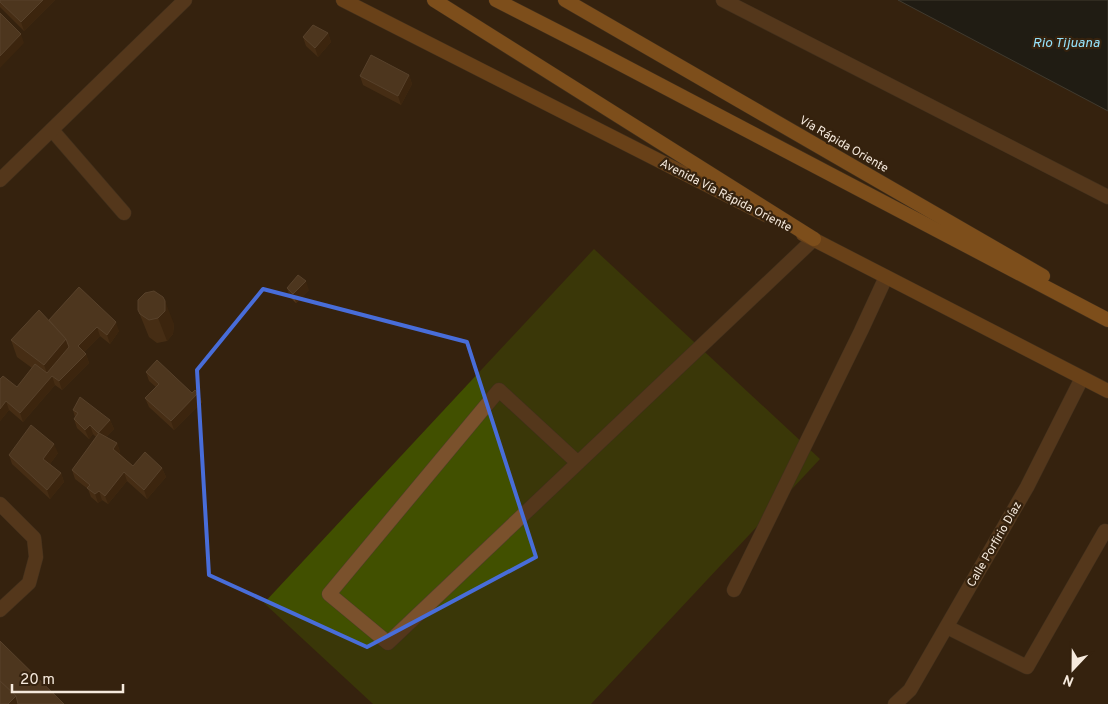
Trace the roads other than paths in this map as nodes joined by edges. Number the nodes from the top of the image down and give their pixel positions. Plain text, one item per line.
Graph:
1 (185, 0) edge
2 (344, 0) edge
3 (434, 0) edge
4 (496, 0) edge
5 (565, 0) edge
6 (723, 0) edge
7 (52, 130) junction
8 (0, 180) edge
9 (1108, 197) edge
10 (124, 213) dead end
11 (814, 239) junction
12 (886, 276) junction
13 (1108, 313) edge
14 (1108, 320) edge
15 (1082, 378) junction
16 (1108, 391) edge
17 (578, 463) junction
18 (0, 504) edge
19 (1108, 533) edge
20 (734, 590) dead end
21 (0, 610) edge
22 (947, 627) junction
23 (895, 704) edge

1 - 7 street
2 - 11 main road, Avenida Vía Rápida Oriente
3 - 11 highway
4 - 14 highway
5 - 13 highway, Vía Rápida Oriente
6 - 9 street
7 - 8 street
7 - 10 street
11 - 12 main road, Avenida Vía Rápida Oriente
11 - 17 street
12 - 15 main road, Avenida Vía Rápida Oriente
12 - 20 street
15 - 16 main road, Avenida Vía Rápida Oriente
15 - 22 street, Calle Porfirio Díaz
17 - 17 street
18 - 21 street
19 - 22 street
22 - 23 street, Calle Porfirio Díaz

